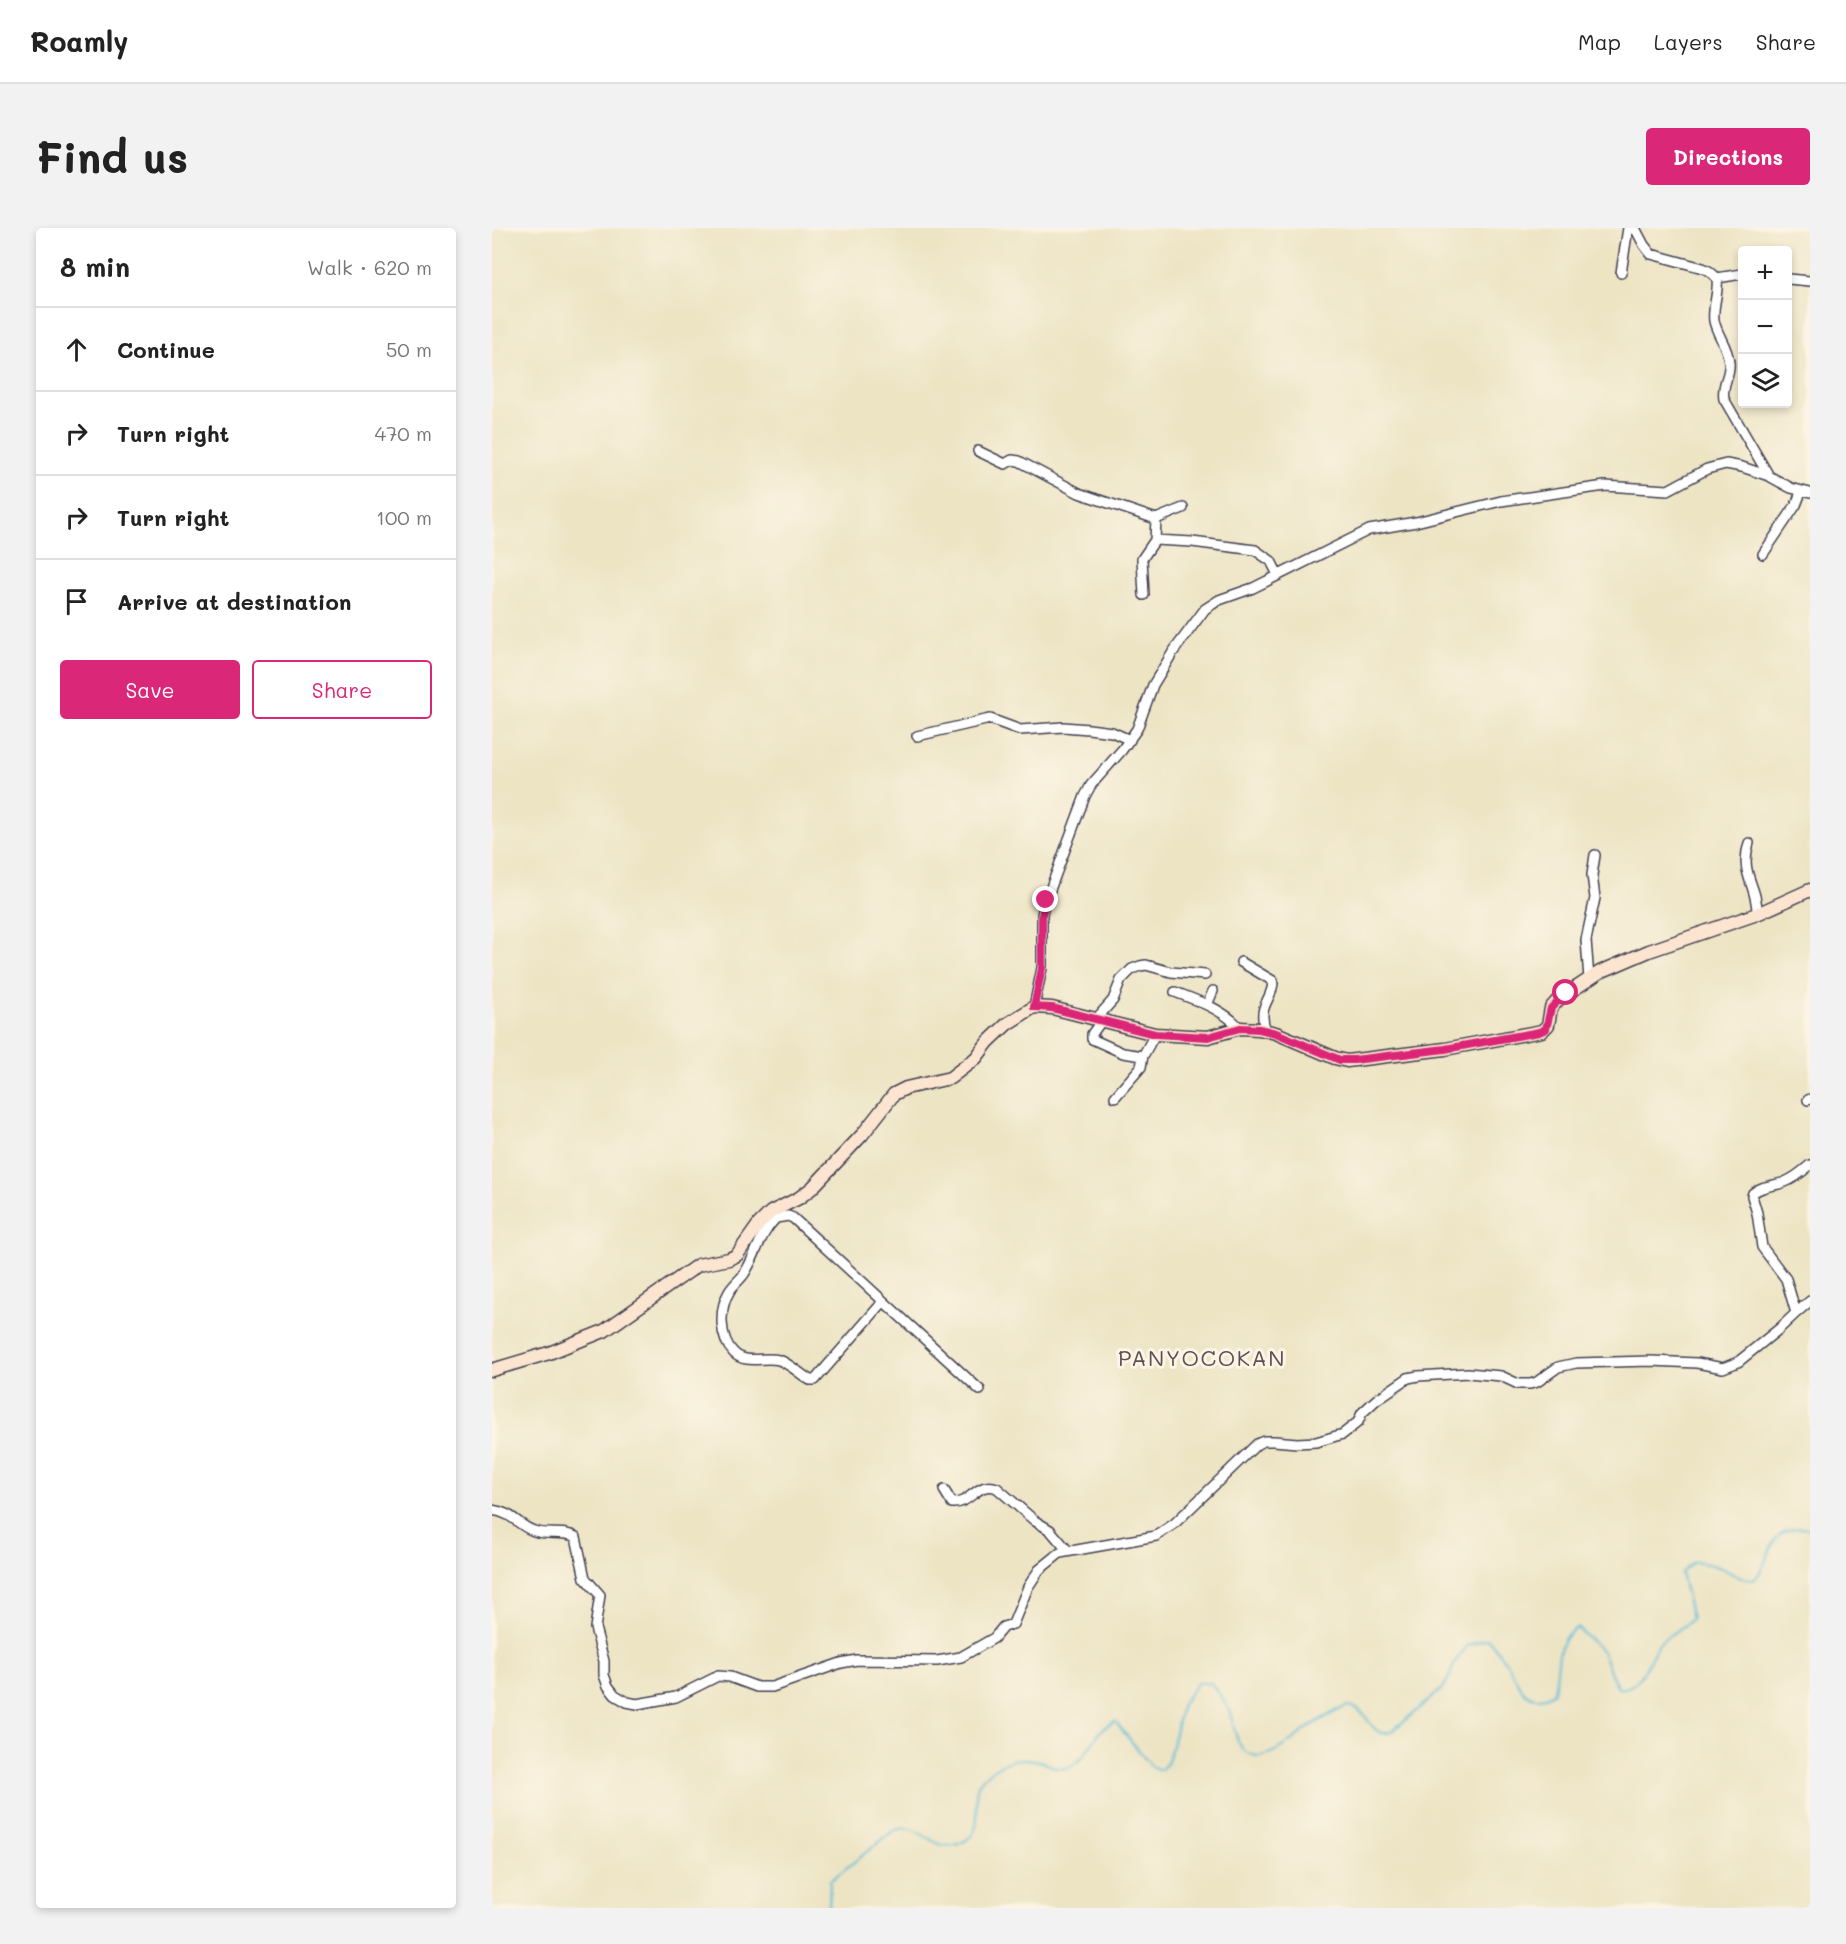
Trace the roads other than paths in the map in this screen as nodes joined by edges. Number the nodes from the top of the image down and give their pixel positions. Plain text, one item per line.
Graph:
1 (1628, 228) edge
2 (1635, 228) edge
3 (1621, 273) dead end
4 (1738, 275) edge
5 (1717, 278) junction
6 (1792, 279) edge
7 (1810, 281) edge
8 (978, 451) dead end
9 (1768, 476) junction
10 (1806, 493) edge
11 (1183, 508) dead end
12 (1156, 519) junction
13 (1155, 540) junction
14 (1763, 554) dead end
15 (1278, 575) junction
16 (1144, 595) dead end
17 (917, 736) dead end
18 (1130, 740) junction
19 (1749, 843) dead end
20 (1594, 855) dead end
21 (1810, 890) edge
22 (1756, 914) junction
23 (1241, 962) dead end
24 (1205, 975) dead end
25 (1589, 979) junction
26 (1175, 992) dead end
27 (1213, 992) dead end
28 (1207, 1005) junction
29 (1034, 1007) junction
30 (1100, 1019) junction
31 (1240, 1028) junction
32 (1266, 1030) junction
33 (1155, 1034) junction
34 (1143, 1056) junction
35 (1115, 1097) dead end
36 (1810, 1165) edge
37 (773, 1215) junction
38 (1810, 1301) edge
39 (883, 1302) junction
40 (1796, 1313) junction
41 (492, 1370) edge
42 (980, 1390) dead end
43 (945, 1490) dead end
44 (492, 1510) edge
45 (1068, 1551) junction

1 - 3 street
2 - 5 street
4 - 5 street
5 - 9 street
6 - 7 street
8 - 12 street
9 - 10 street
9 - 15 street
10 - 14 street
11 - 12 street
12 - 13 street
13 - 15 street
13 - 16 street
15 - 18 street
17 - 18 street
18 - 29 street
19 - 22 street
20 - 25 street
21 - 22 street
22 - 25 street
23 - 32 street
24 - 30 street
25 - 32 street
26 - 28 street
27 - 28 street
28 - 31 street
29 - 30 street
29 - 37 street
30 - 33 street
30 - 34 street
31 - 32 street
31 - 33 street
33 - 34 street
34 - 35 street
36 - 40 street
37 - 39 street
37 - 39 street
37 - 41 street
38 - 40 street
39 - 42 street
40 - 45 street
43 - 45 street
44 - 45 street

